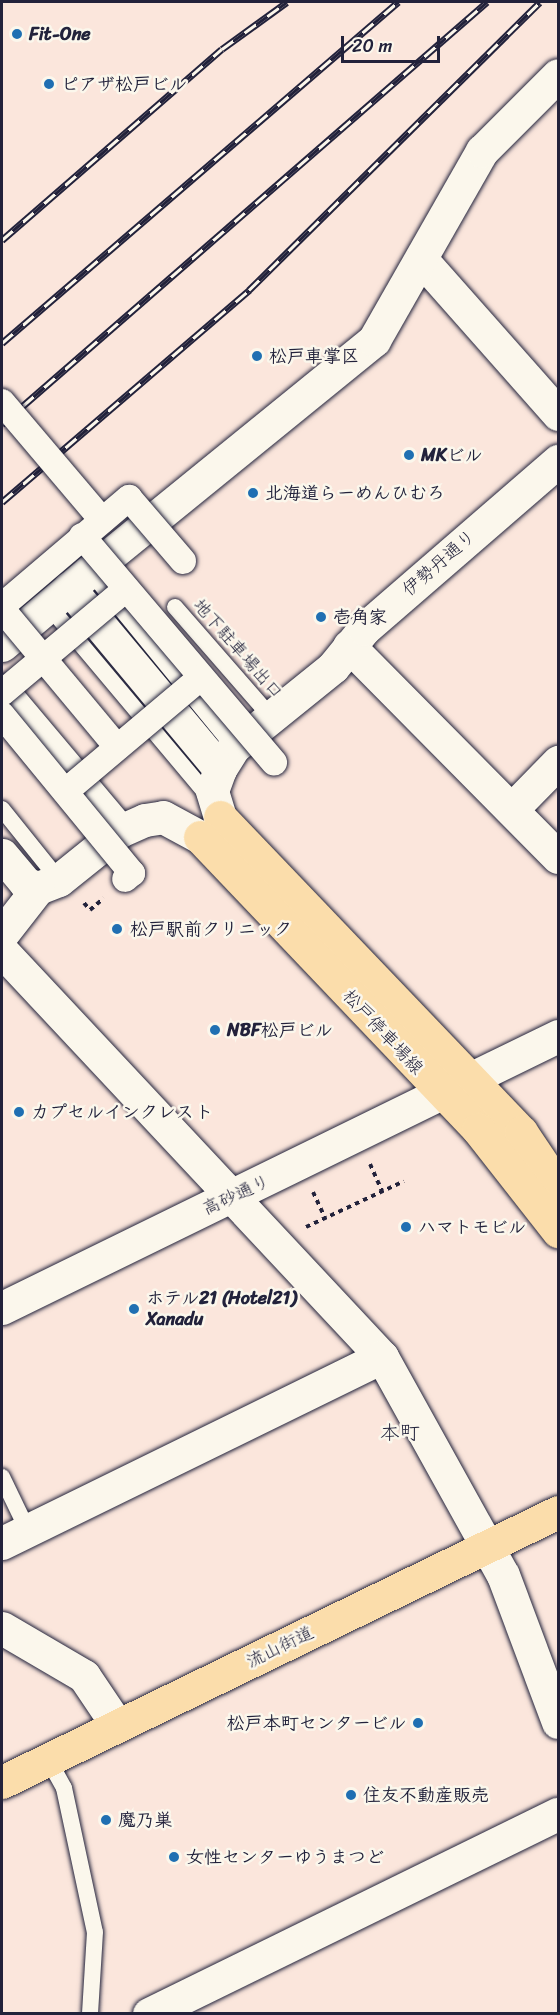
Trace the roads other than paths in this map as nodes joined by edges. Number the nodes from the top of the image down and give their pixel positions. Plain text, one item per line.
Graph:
1 (558, 75) edge
2 (421, 259) junction
3 (2, 402) edge
4 (558, 414) edge
5 (558, 461) edge
6 (102, 520) junction
7 (82, 536) junction
8 (183, 561) dead end
9 (69, 588) junction
10 (126, 589) junction
11 (2, 607) edge
12 (175, 607) dead end
13 (2, 645) edge
14 (349, 646) junction
15 (43, 658) junction
16 (201, 678) junction
17 (2, 692) edge
18 (2, 715) edge
19 (271, 717) junction
20 (117, 747) junction
21 (227, 758) junction
22 (273, 762) dead end
23 (558, 762) edge
24 (66, 791) junction
25 (2, 809) edge
26 (512, 809) junction
27 (211, 819) junction
28 (120, 831) junction
29 (2, 855) edge
30 (558, 857) edge
31 (125, 879) dead end
32 (48, 884) junction
33 (2, 934) edge
34 (2, 951) edge
35 (558, 1036) edge
36 (455, 1086) junction
37 (558, 1187) edge
38 (235, 1195) junction
39 (558, 1231) edge
40 (2, 1308) edge
41 (382, 1357) junction
42 (2, 1477) edge
43 (558, 1512) edge
44 (14, 1536) edge
45 (487, 1547) junction
46 (2, 1628) edge
47 (558, 1722) edge
48 (117, 1725) junction
49 (48, 1759) junction
50 (2, 1782) edge
51 (558, 1814) edge
52 (90, 2013) edge
53 (149, 2013) edge

1 - 2 street
2 - 4 street
2 - 9 street
3 - 6 street, bridge
5 - 14 street, 伊勢丹通り
6 - 7 street, bridge
6 - 8 street, bridge
7 - 10 street, bridge
7 - 11 street, bridge
9 - 13 street
9 - 21 street
9 - 27 lane
10 - 15 street, bridge
10 - 16 street, bridge
11 - 15 street, bridge
12 - 19 lane, 地下駐車場出口
14 - 19 street, 伊勢丹通り
14 - 26 street
15 - 17 street, bridge
15 - 20 street, bridge
16 - 20 street, bridge
16 - 22 street, bridge
17 - 28 street
18 - 24 street, bridge
19 - 21 street, 伊勢丹通り
20 - 24 street, bridge
21 - 27 street
23 - 26 street
24 - 31 street, bridge
25 - 32 lane
26 - 30 street
27 - 28 street
27 - 36 main road, 松戸停車場線
28 - 32 street
29 - 32 street
32 - 33 street
34 - 38 street
35 - 36 street, 高砂通り
36 - 37 main road, 松戸停車場線
36 - 38 street, 高砂通り
36 - 39 main road, 松戸停車場線
38 - 40 street, 高砂通り
38 - 41 street
41 - 44 street
41 - 45 street
42 - 44 lane
43 - 45 main road, 流山街道
45 - 47 street
45 - 48 main road, 流山街道
46 - 48 street
48 - 49 main road, 流山街道
49 - 50 main road, 流山街道
49 - 52 lane
51 - 53 street

